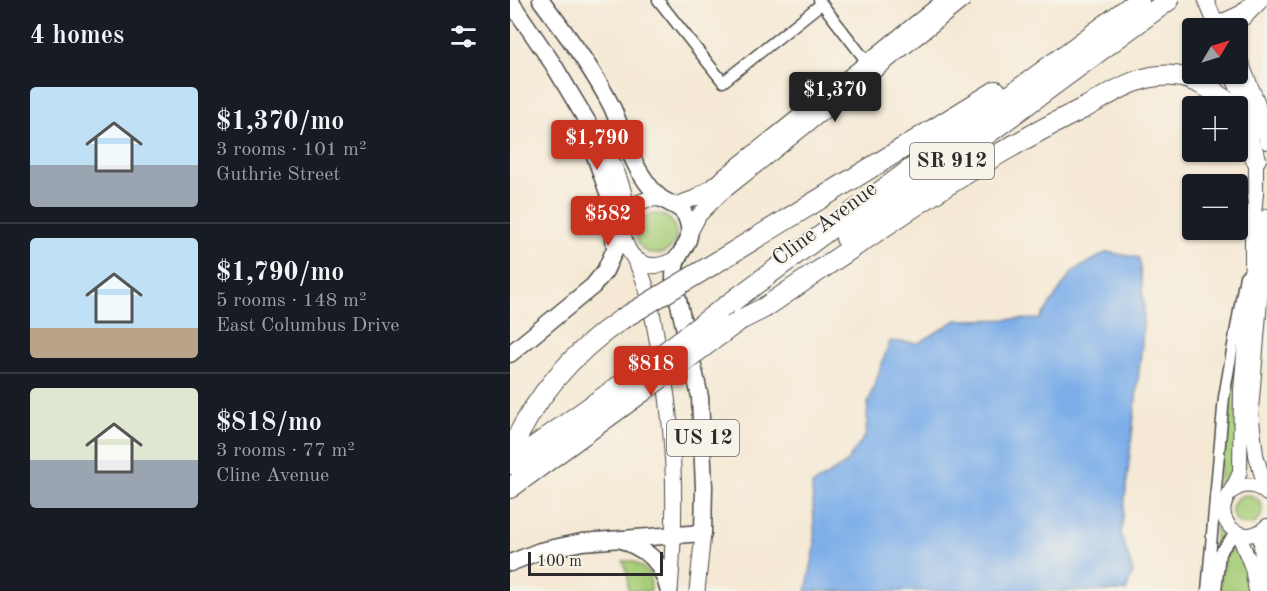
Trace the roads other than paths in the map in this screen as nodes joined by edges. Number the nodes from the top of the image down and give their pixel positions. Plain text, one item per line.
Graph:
1 (541, 0) edge
2 (658, 0) edge
3 (945, 0) edge
4 (963, 0) edge
5 (1140, 0) edge
6 (1206, 0) edge
7 (1258, 0) edge
8 (510, 1) edge
9 (820, 2) edge
10 (1167, 2) edge
11 (1214, 18) edge
12 (1237, 18) edge
13 (1098, 29) junction
14 (867, 62) junction
15 (1248, 80) edge
16 (1236, 84) edge
17 (1218, 96) edge
18 (587, 121) junction
19 (1248, 139) edge
20 (1267, 142) edge
21 (1256, 159) junction
22 (669, 202) junction
23 (1267, 216) edge
24 (625, 220) junction
25 (690, 232) junction
26 (1252, 237) junction
27 (615, 249) junction
28 (632, 255) junction
29 (678, 257) junction
30 (740, 320) junction
31 (510, 354) edge
32 (510, 453) edge
33 (510, 464) edge
34 (510, 488) edge
35 (1230, 493) junction
36 (1267, 494) edge
37 (1267, 526) edge
38 (703, 533) junction
39 (1237, 533) junction
40 (674, 536) junction
41 (618, 538) junction
42 (510, 563) edge
43 (670, 591) edge
44 (697, 591) edge
45 (1207, 591) edge
46 (1216, 591) edge
47 (1256, 591) edge
48 (1263, 591) edge

1 - 22 main road
2 - 9 street
3 - 14 main road
4 - 25 main road
5 - 13 highway, Cline Avenue / SR 912
6 - 11 main road
7 - 12 highway
8 - 18 main road
9 - 14 street
10 - 30 highway, Cline Avenue / SR 912
13 - 32 highway, bridge
13 - 33 highway, Cline Avenue / SR 912, bridge
14 - 22 main road
15 - 20 street
16 - 21 street
17 - 30 highway
18 - 24 main road
18 - 27 main road
19 - 21 highway
21 - 26 street
22 - 24 main road
22 - 25 main road
23 - 36 street
24 - 27 main road
24 - 28 main road
25 - 29 main road, US 12
26 - 35 street
26 - 45 street
27 - 31 main road
28 - 29 main road
28 - 40 main road
29 - 38 main road, US 12
30 - 34 highway, Cline Avenue / SR 912, bridge
35 - 36 street
35 - 39 street
37 - 39 street
37 - 48 street
38 - 40 main road
38 - 44 main road
39 - 46 street
39 - 47 street
40 - 41 main road
40 - 43 main road
41 - 42 main road
41 - 43 main road

